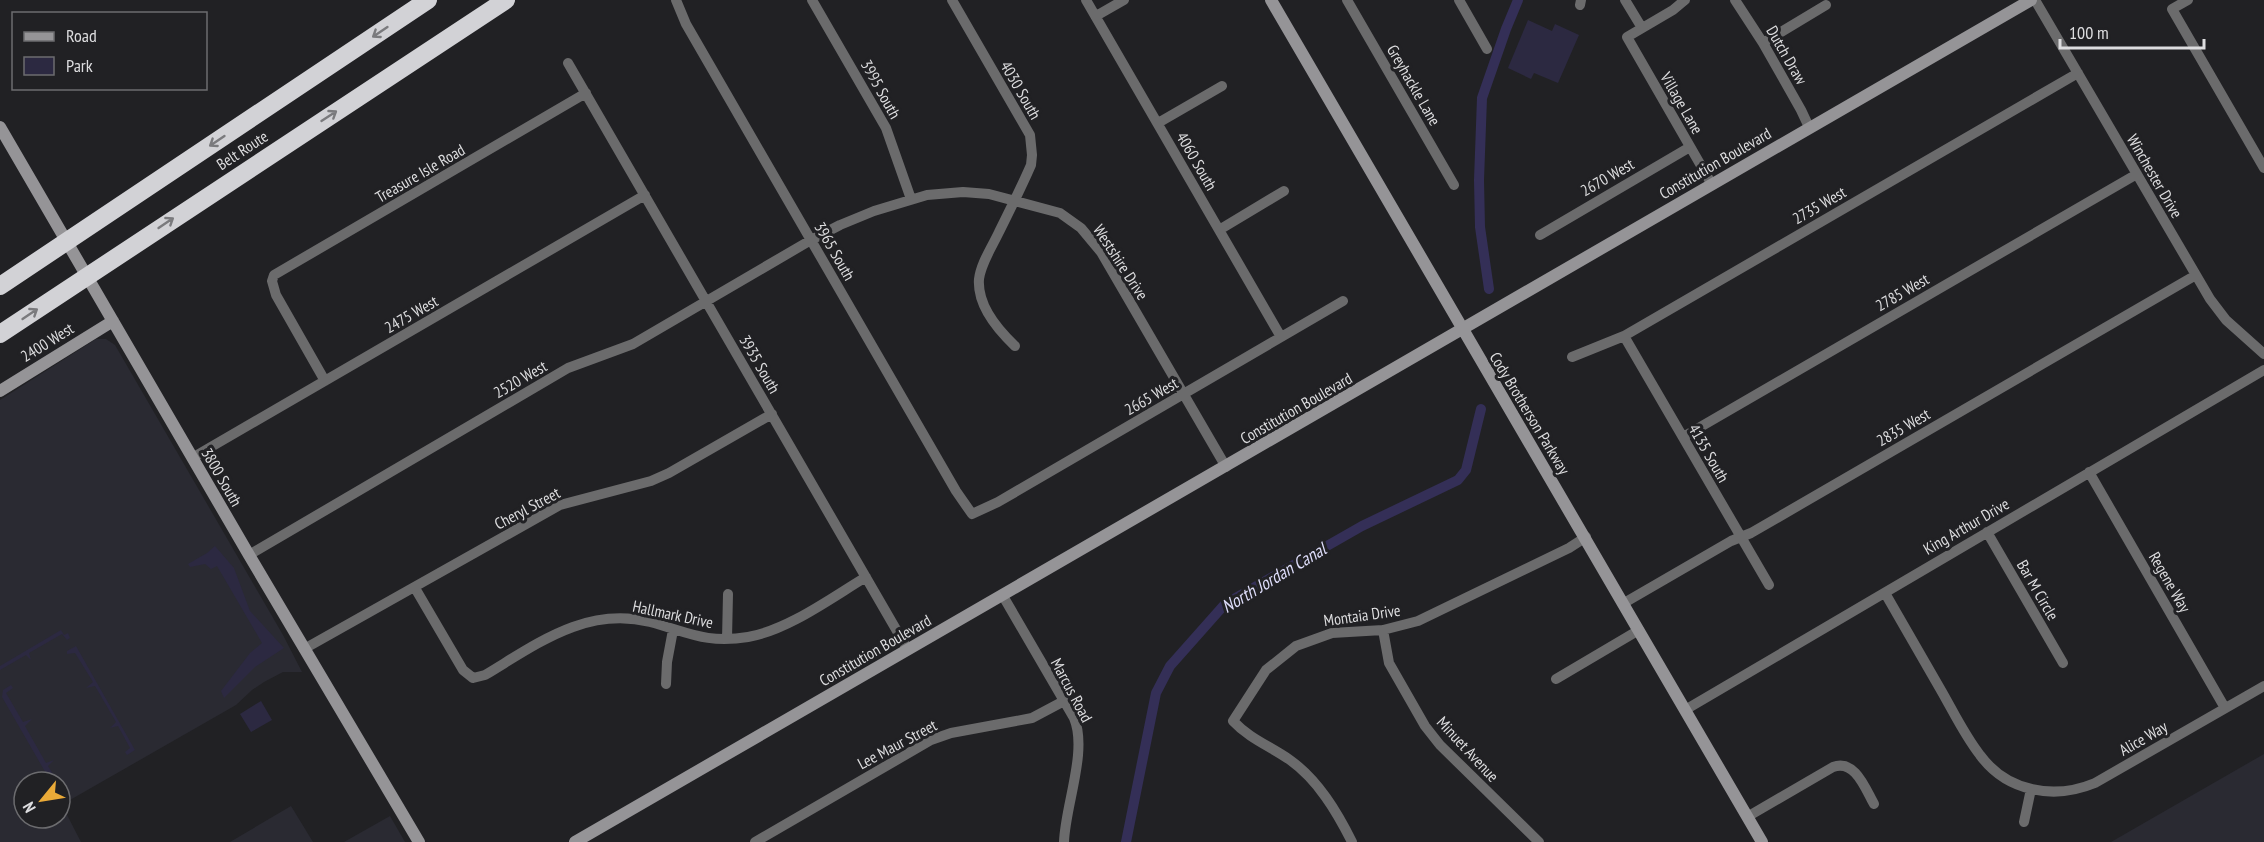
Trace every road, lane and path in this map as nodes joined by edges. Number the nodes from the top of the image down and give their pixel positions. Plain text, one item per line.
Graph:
1 (428, 0) edge
2 (506, 0) edge
3 (676, 0) edge
4 (812, 0) edge
5 (952, 0) edge
6 (1086, 0) edge
7 (1124, 0) edge
8 (1271, 0) edge
9 (1459, 0) edge
10 (1625, 0) edge
11 (1685, 0) edge
12 (1735, 0) edge
13 (2033, 0) edge
14 (2188, 0) edge
15 (1350, 1) edge
16 (1826, 5) dead end
17 (1095, 16) junction
18 (1642, 28) junction
19 (1762, 43) junction
20 (1487, 50) dead end
21 (568, 63) dead end
22 (2078, 73) junction
23 (1222, 86) dead end
24 (586, 93) junction
25 (1158, 123) junction
26 (0, 127) edge
27 (1809, 127) junction
28 (1690, 147) junction
29 (2264, 168) edge
30 (2137, 174) junction
31 (1711, 183) junction
32 (1454, 185) dead end
33 (1284, 191) dead end
34 (645, 195) junction
35 (911, 199) junction
36 (1015, 200) junction
37 (1219, 230) junction
38 (1540, 235) dead end
39 (811, 240) junction
40 (2196, 275) junction
41 (0, 286) edge
42 (706, 301) junction
43 (1343, 301) dead end
44 (112, 321) junction
45 (1462, 331) junction
46 (0, 334) edge
47 (1624, 336) junction
48 (1281, 337) junction
49 (1016, 346) dead end
50 (2264, 354) edge
51 (1572, 357) dead end
52 (2264, 370) edge
53 (325, 381) junction
54 (0, 391) edge
55 (1183, 395) junction
56 (772, 414) junction
57 (1683, 437) junction
58 (192, 458) junction
59 (1226, 467) junction
60 (2089, 472) junction
61 (972, 514) joint
62 (1987, 532) junction
63 (1586, 537) junction
64 (1741, 537) junction
65 (249, 555) junction
66 (866, 577) junction
67 (1769, 585) dead end
68 (415, 588) junction
69 (1885, 593) junction
70 (728, 594) dead end
71 (1003, 596) junction
72 (1624, 603) junction
73 (673, 630) junction
74 (1383, 630) junction
75 (1639, 630) junction
76 (727, 639) junction
77 (304, 649) junction
78 (908, 650) junction
79 (2063, 663) dead end
80 (1556, 679) dead end
81 (666, 684) dead end
82 (2264, 686) edge
83 (1064, 701) junction
84 (2225, 708) junction
85 (1685, 711) junction
86 (2031, 789) junction
87 (1874, 804) dead end
88 (1748, 817) junction
89 (2024, 822) dead end
90 (581, 841) edge
91 (419, 842) edge
92 (755, 842) edge
93 (1064, 842) edge
94 (1352, 842) edge
95 (1539, 842) edge
96 (1762, 842) edge

1 -> 41 highway, Belt Route
46 -> 2 highway, Belt Route
3 - 39 street, 3965 South
4 - 35 street, 3995 South
5 - 36 street, 4030 South
6 - 17 street, 4060 South
7 - 17 street
8 - 45 main road, Cody Brotherson Parkway
9 - 20 street
10 - 18 street
11 - 18 street
12 - 19 street, Dutch Draw
13 - 22 street, Winchester Drive
13 - 27 main road, Constitution Boulevard
14 - 29 street
15 - 32 street, Greyhackle Lane
16 - 19 street
17 - 25 street, 4060 South
18 - 28 street, Village Lane
19 - 27 street, Dutch Draw
21 - 24 street, 3935 South
22 - 30 street, Winchester Drive
22 - 47 street, 2735 West
23 - 25 street
24 - 34 street, 3935 South
24 - 53 street, Treasure Isle Road
25 - 37 street, 4060 South
26 - 44 main road, 3800 South
27 - 31 main road, Constitution Boulevard
28 - 31 street, Village Lane
28 - 38 street, 2670 West
30 - 40 street, Winchester Drive
30 - 57 street, 2785 West
31 - 45 main road, Constitution Boulevard
33 - 37 street
34 - 42 street, 3935 South
34 - 53 street, 2475 West
35 - 36 street, Westshire Drive
35 - 39 street, Westshire Drive
36 - 49 street, 4030 South
36 - 55 street, Westshire Drive
37 - 48 street, 4060 South
39 - 42 street, 2520 West
39 - 61 street, 3965 South
40 - 50 street, Winchester Drive
40 - 64 street, 2835 West
42 - 56 street, 3935 South
42 - 65 street, 2520 West
43 - 48 street, 2665 West
44 - 54 main road, 2400 West
44 - 58 main road, 3800 South
45 - 59 main road, Constitution Boulevard
45 - 63 main road, Cody Brotherson Parkway
47 - 51 street, 2735 West
47 - 57 street, 4135 South
48 - 55 street, 2665 West
52 - 60 street, King Arthur Drive
53 - 58 street, 2475 West
55 - 59 street, Westshire Drive
55 - 61 street, 2665 West
56 - 66 street, 3935 South
56 - 68 street, Cheryl Street
57 - 64 street, 4135 South
58 - 65 main road, 3800 South
59 - 71 main road, Constitution Boulevard
60 - 62 street, King Arthur Drive
60 - 84 street, Regene Way
62 - 69 street, King Arthur Drive
62 - 79 street, Bar M Circle
63 - 72 main road, Cody Brotherson Parkway
63 - 74 street, Montaia Drive
64 - 67 street, 4135 South
64 - 72 street, 2835 West
65 - 77 main road, 3800 South
66 - 76 street, Hallmark Drive
66 - 78 street, 3935 South
68 - 73 street, Hallmark Drive
68 - 77 street, Cheryl Street
69 - 85 street, King Arthur Drive
69 - 86 street, Alice Way
70 - 76 street
71 - 78 main road, Constitution Boulevard
71 - 83 street, Marcus Road
72 - 75 main road, Cody Brotherson Parkway
73 - 76 street, Hallmark Drive
73 - 81 street
74 - 94 street, Montaia Drive
74 - 95 street, Minuet Avenue
75 - 80 street
75 - 85 main road, Cody Brotherson Parkway
77 - 91 main road, 3800 South
78 - 90 main road, Constitution Boulevard
82 - 84 street, Alice Way
83 - 92 street, Lee Maur Street
83 - 93 street, Marcus Road
84 - 86 street, Alice Way
85 - 88 main road, Cody Brotherson Parkway
86 - 89 street
87 - 88 street
88 - 96 main road, Cody Brotherson Parkway

